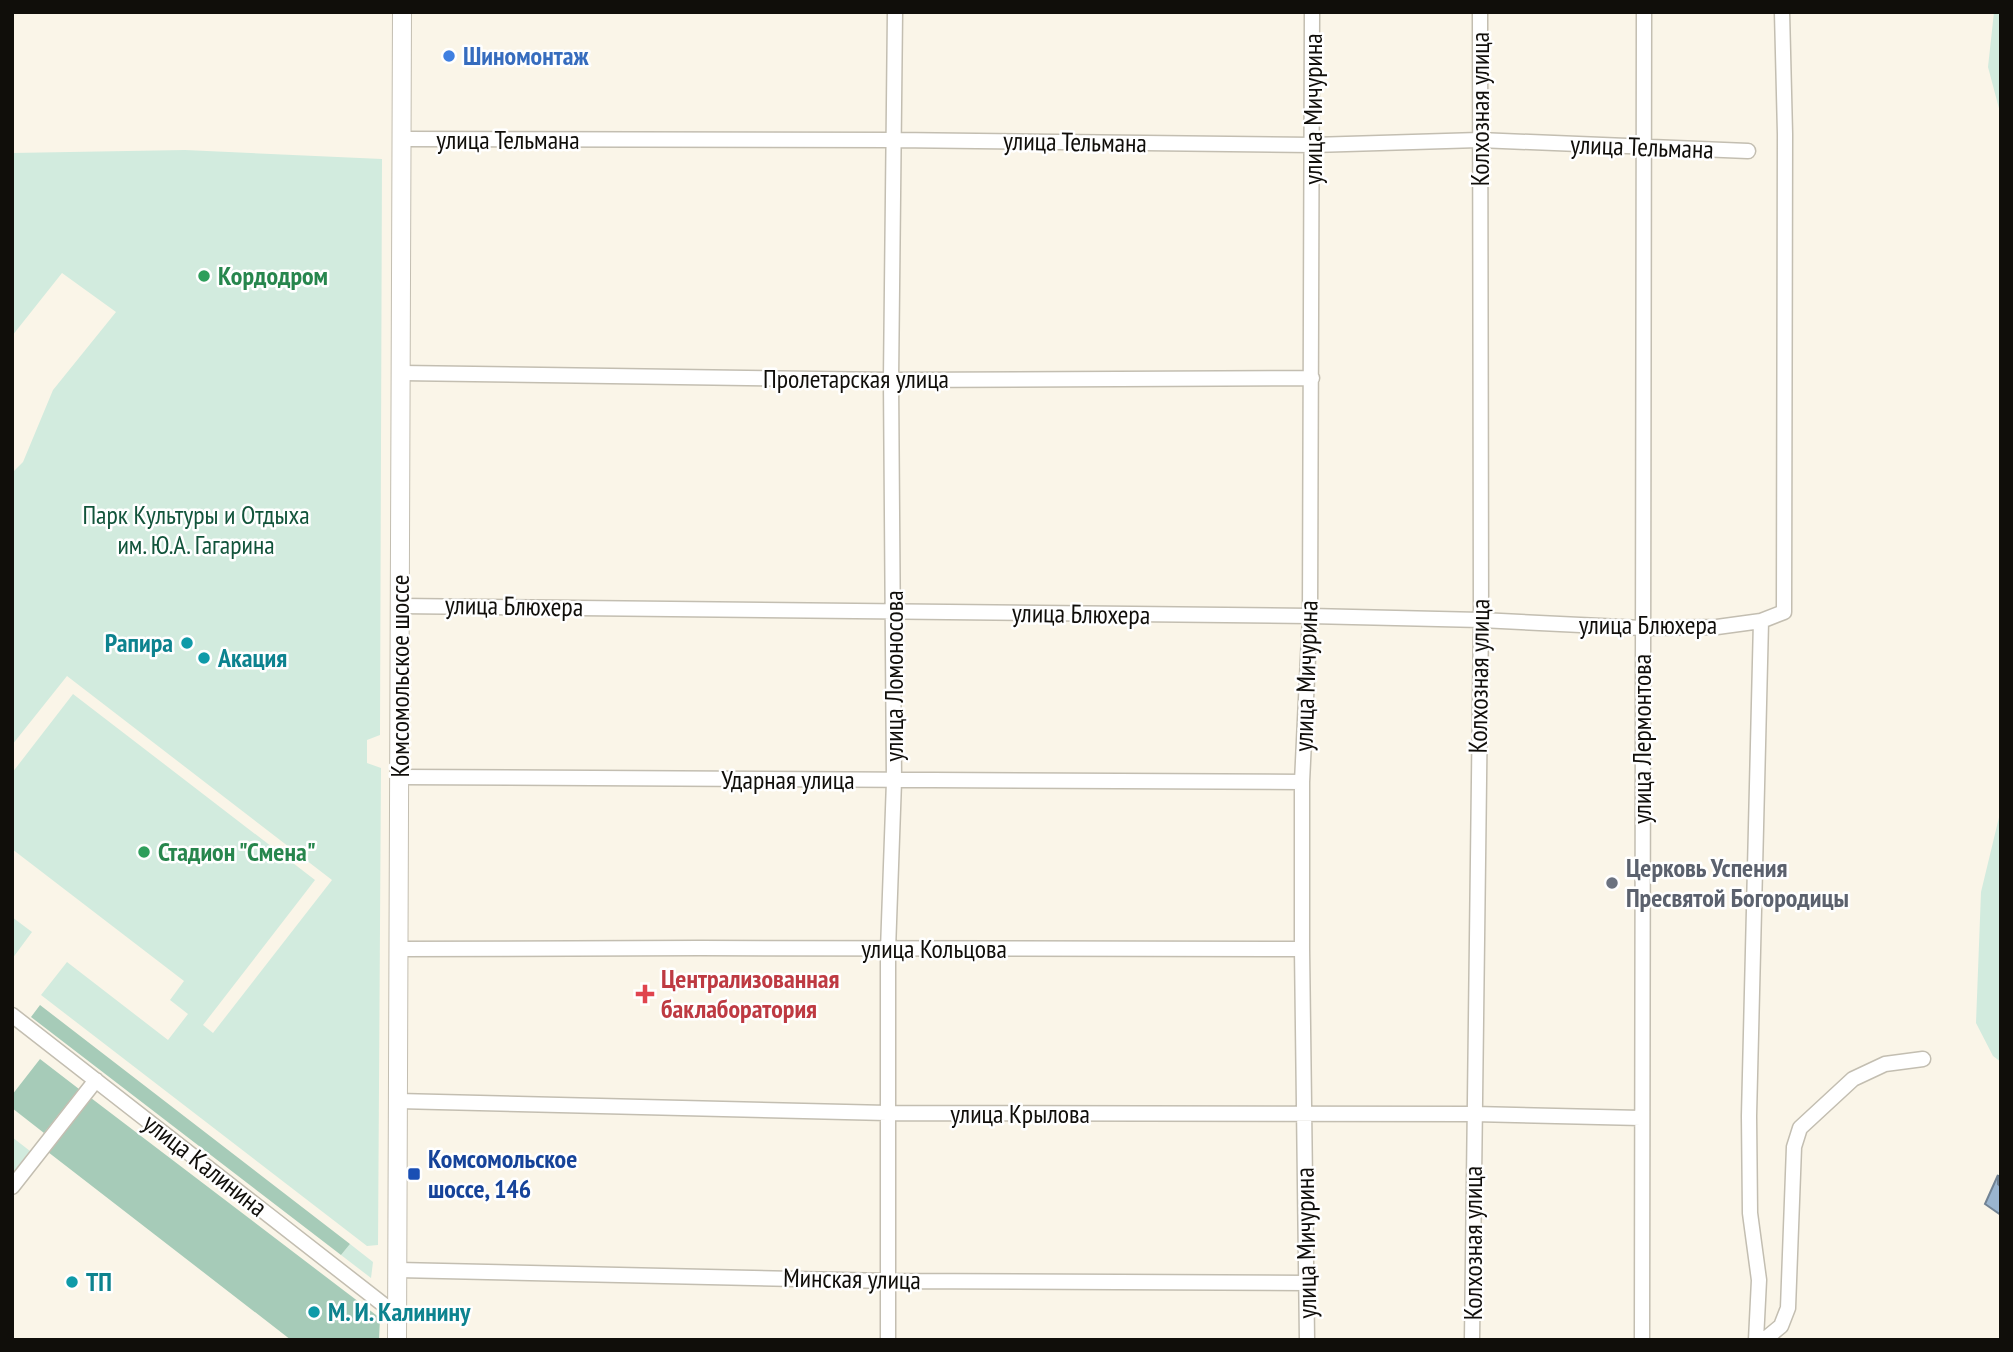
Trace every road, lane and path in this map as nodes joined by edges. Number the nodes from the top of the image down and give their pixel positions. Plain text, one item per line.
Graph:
1 (402, 12) edge
2 (895, 12) edge
3 (1312, 12) edge
4 (1480, 12) edge
5 (1644, 12) edge
6 (1782, 12) edge
7 (402, 139) junction
8 (1479, 140) junction
9 (895, 141) junction
10 (1313, 145) junction
11 (1646, 148) junction
12 (1748, 151) dead end
13 (401, 373) junction
14 (1312, 378) junction
15 (891, 380) junction
16 (400, 606) junction
17 (894, 612) junction
18 (1310, 616) junction
19 (1480, 620) junction
20 (1761, 621) junction
21 (1642, 628) junction
22 (399, 777) junction
23 (894, 781) junction
24 (1302, 782) junction
25 (399, 949) junction
26 (1302, 949) junction
27 (888, 950) junction
28 (12, 1015) edge
29 (1923, 1059) dead end
30 (96, 1080) junction
31 (398, 1101) junction
32 (887, 1113) junction
33 (1474, 1114) junction
34 (1304, 1115) junction
35 (1641, 1118) junction
36 (12, 1187) edge
37 (398, 1270) junction
38 (888, 1281) junction
39 (1307, 1283) junction
40 (398, 1316) junction
41 (397, 1340) edge
42 (888, 1340) edge
43 (1307, 1340) edge
44 (1472, 1340) edge
45 (1642, 1340) edge
46 (1756, 1340) edge
47 (1764, 1340) edge

1 - 7 main road, Комсомольское шоссе
2 - 9 street, улица Ломоносова
3 - 10 street, улица Мичурина
4 - 8 street, Колхозная улица
5 - 11 street, улица Лермонтова
6 - 20 street
7 - 9 street, улица Тельмана
7 - 13 main road, Комсомольское шоссе
8 - 10 street, улица Тельмана
8 - 11 street, улица Тельмана
8 - 19 street, Колхозная улица
9 - 10 street, улица Тельмана
9 - 15 street, улица Ломоносова
10 - 14 street, улица Мичурина
11 - 12 street, улица Тельмана
11 - 21 street, улица Лермонтова
13 - 15 street, Пролетарская улица
13 - 16 main road, Комсомольское шоссе
14 - 15 street, Пролетарская улица
14 - 18 street, улица Мичурина
15 - 17 street, улица Ломоносова
16 - 17 street, улица Блюхера
16 - 22 main road, Комсомольское шоссе
17 - 18 street, улица Блюхера
17 - 23 street, улица Ломоносова
18 - 19 street, улица Блюхера
18 - 24 street, улица Мичурина
19 - 21 street, улица Блюхера
19 - 33 street, Колхозная улица
20 - 21 street, улица Блюхера
20 - 46 street
21 - 35 street, улица Лермонтова
22 - 23 street, Ударная улица
22 - 25 main road, Комсомольское шоссе
23 - 24 street, Ударная улица
23 - 27 street, улица Ломоносова
24 - 26 street, улица Мичурина
25 - 27 street, улица Кольцова
25 - 31 main road, Комсомольское шоссе
26 - 27 street, улица Кольцова
26 - 34 street, улица Мичурина
27 - 32 street, улица Ломоносова
28 - 30 street, улица Калинина
29 - 47 street
30 - 36 street
30 - 40 street, улица Калинина
31 - 32 street, улица Крылова
31 - 37 main road, Комсомольское шоссе
32 - 34 street, улица Крылова
32 - 38 street, улица Ломоносова
33 - 34 street, улица Крылова
33 - 35 street, улица Крылова
33 - 44 street, Колхозная улица
34 - 39 street, улица Мичурина
35 - 45 street, улица Лермонтова
37 - 38 street, Минская улица
37 - 40 main road, Комсомольское шоссе
38 - 39 street, Минская улица
38 - 42 street, улица Ломоносова
39 - 43 street, улица Мичурина
40 - 41 main road, Комсомольское шоссе

